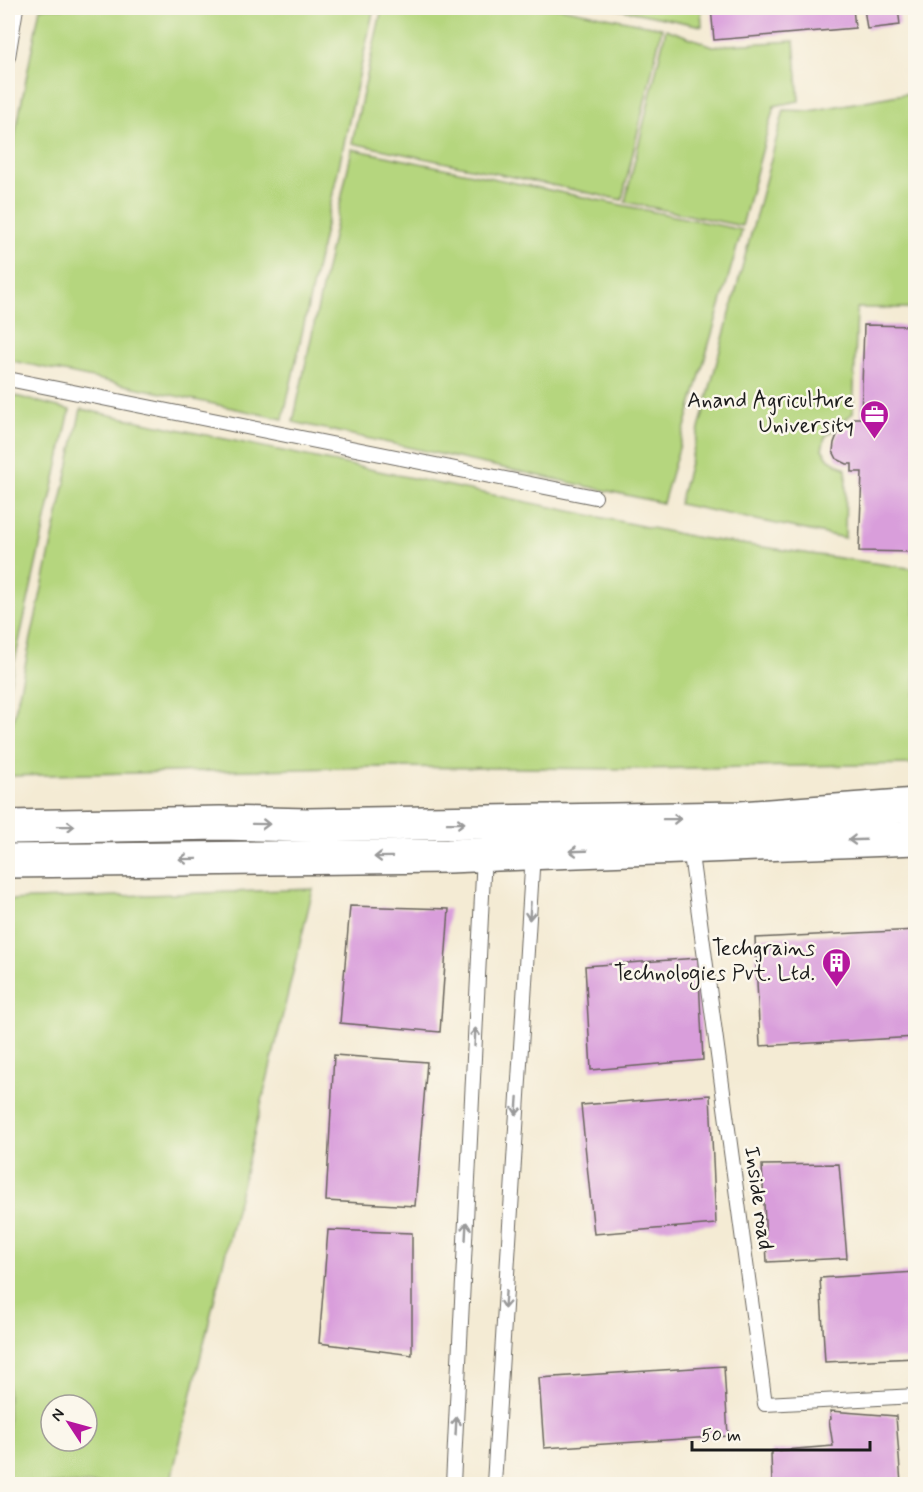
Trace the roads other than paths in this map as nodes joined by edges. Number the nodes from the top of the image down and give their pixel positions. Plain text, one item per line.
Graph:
1 (16, 8) edge
2 (8, 57) edge
3 (8, 379) edge
4 (595, 497) dead end
5 (915, 805) edge
6 (8, 827) edge
7 (627, 835) junction
8 (915, 838) edge
9 (690, 847) junction
10 (533, 853) junction
11 (484, 855) junction
12 (8, 861) edge
13 (915, 1396) edge
14 (453, 1485) edge
15 (494, 1485) edge

1 - 2 lane
3 - 4 lane
7 -> 5 main road
6 -> 7 main road
7 - 9 main road
7 -> 10 main road
8 -> 9 main road
9 - 13 lane, Inside road
10 - 11 main road
10 -> 15 lane
11 -> 12 main road
14 -> 11 lane

